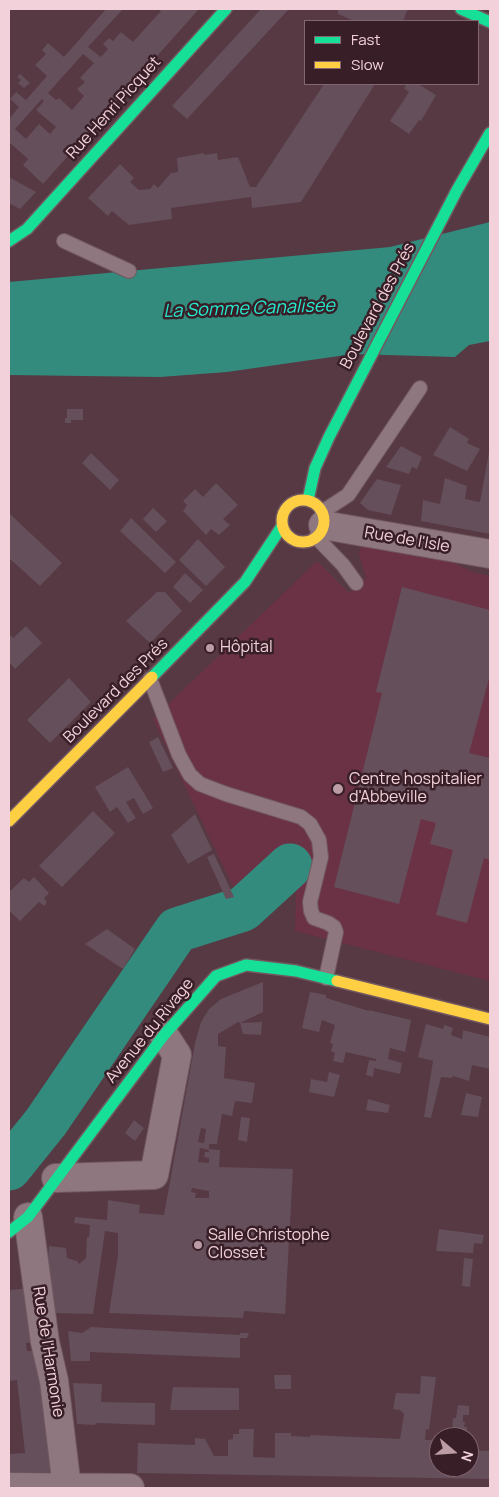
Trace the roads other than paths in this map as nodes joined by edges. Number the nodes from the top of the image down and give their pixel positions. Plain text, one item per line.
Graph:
1 (226, 9) edge
2 (461, 9) edge
3 (490, 9) edge
4 (490, 15) edge
5 (490, 22) edge
6 (490, 133) edge
7 (9, 241) edge
8 (64, 241) dead end
9 (128, 271) dead end
10 (420, 388) dead end
11 (308, 500) junction
12 (282, 526) junction
13 (316, 529) junction
14 (285, 551) dead end
15 (490, 554) edge
16 (271, 562) dead end
17 (244, 582) junction
18 (356, 582) dead end
19 (150, 679) junction
20 (9, 821) edge
21 (326, 978) junction
22 (490, 1019) edge
23 (164, 1035) junction
24 (56, 1178) junction
25 (18, 1224) edge
26 (9, 1487) edge
27 (67, 1488) edge
28 (130, 1488) edge

1 - 7 main road, Rue Henri Picquet
2 - 5 main road
3 - 4 main road
6 - 11 main road, Boulevard des Prés
8 - 9 lane
10 - 13 lane
11 - 12 main road
11 - 13 main road
12 - 13 main road
12 - 17 main road, Boulevard des Prés
13 - 14 main road
13 - 15 street, Rue de l'Isle
13 - 18 lane
16 - 17 main road, Boulevard des Prés
17 - 19 main road, Boulevard des Prés
19 - 20 main road, Boulevard des Prés
19 - 21 lane
21 - 22 main road, Avenue du Rivage
21 - 23 main road, Avenue du Rivage
23 - 24 main road, Avenue du Rivage
23 - 24 street
24 - 25 main road, Avenue du Rivage
25 - 27 street, Rue de l'Harmonie
26 - 27 street
27 - 28 street

